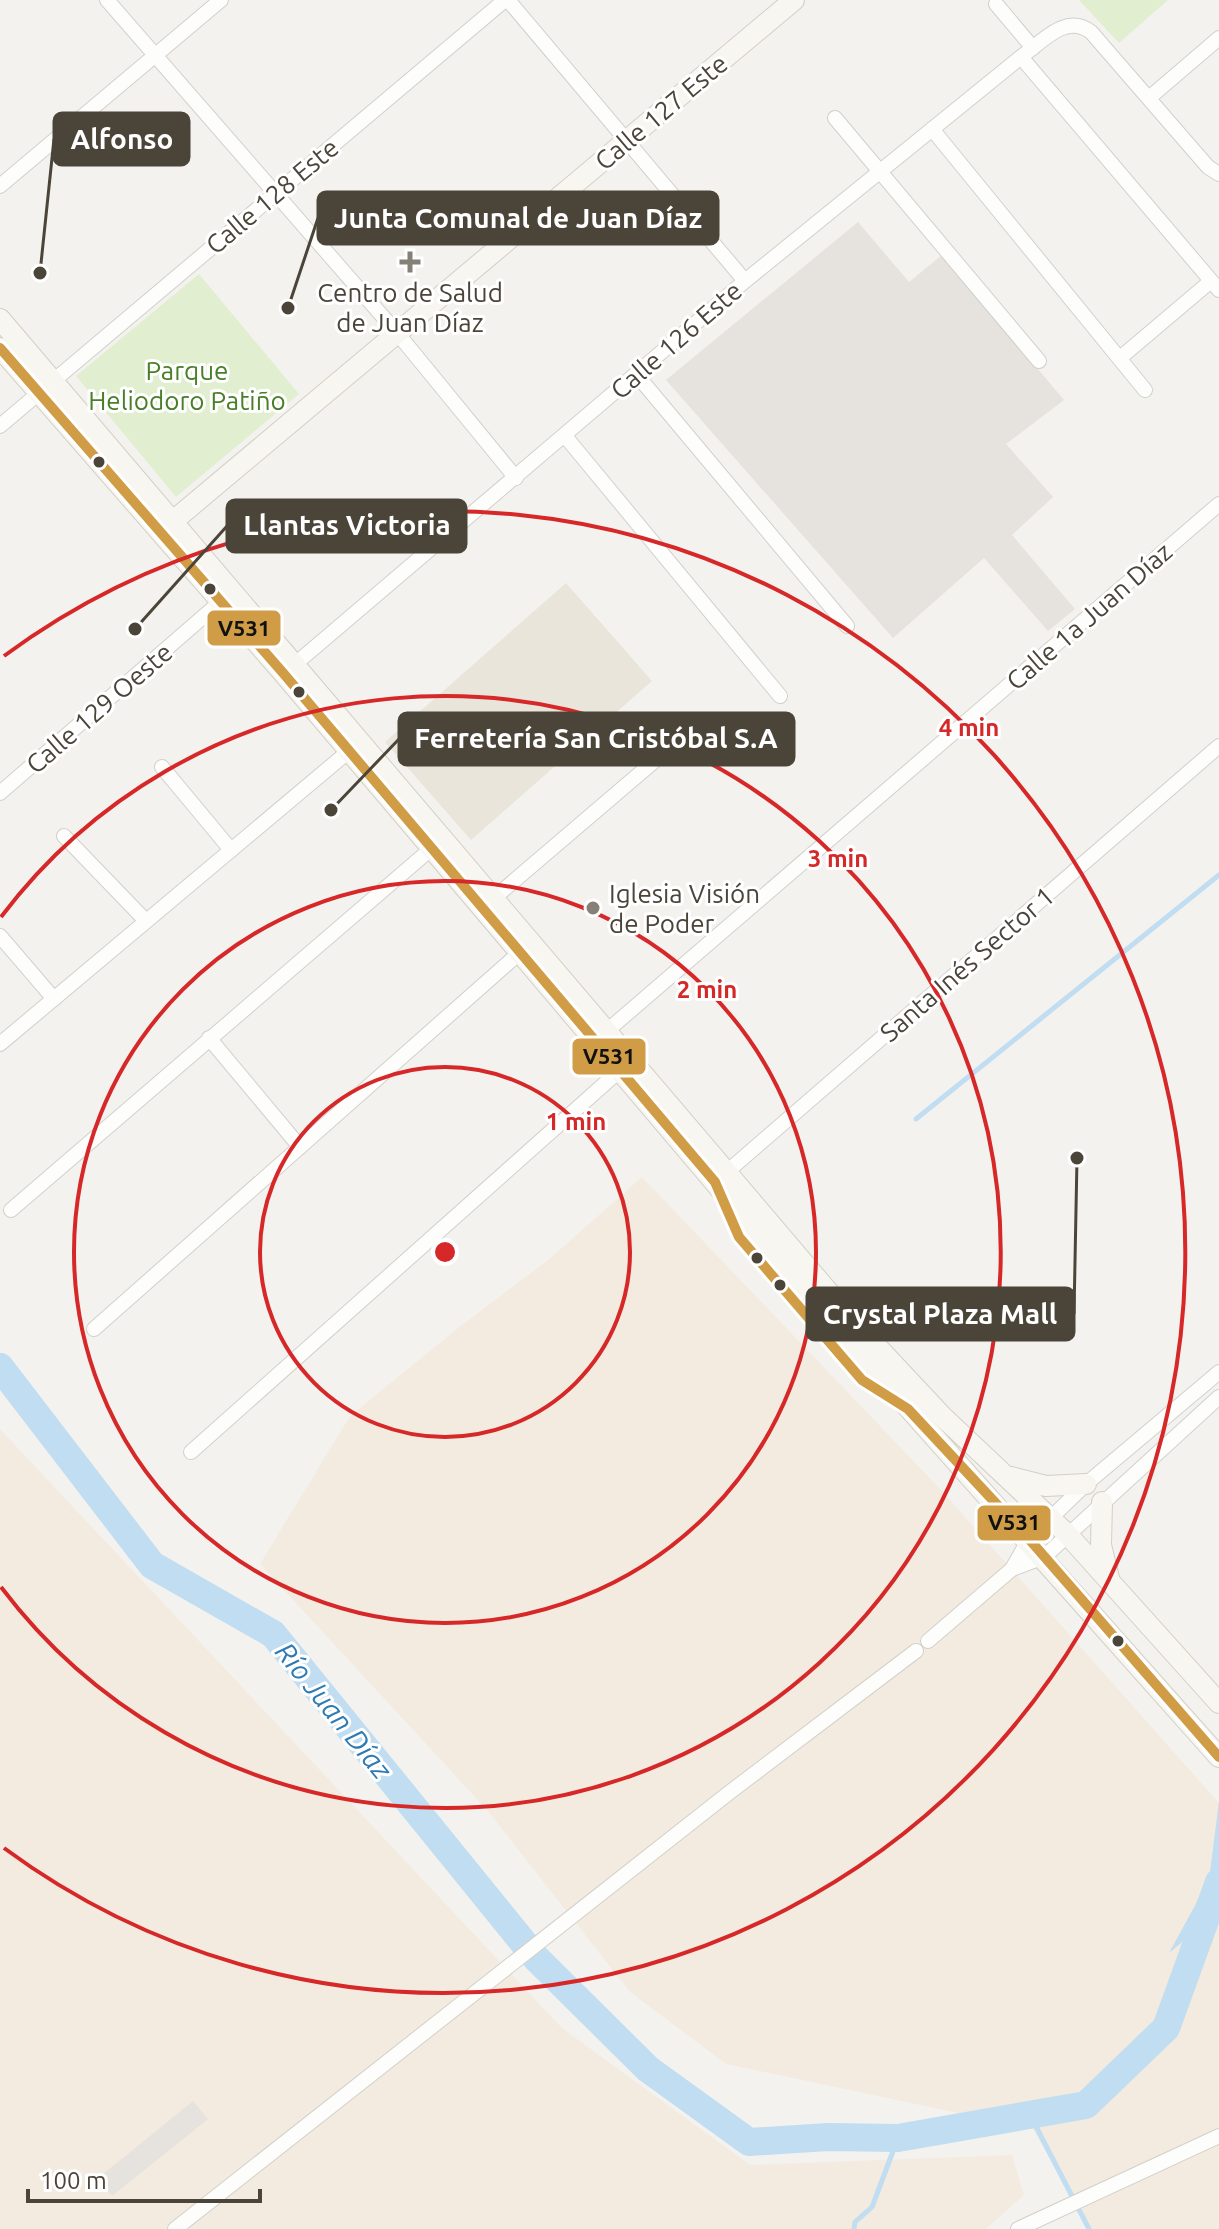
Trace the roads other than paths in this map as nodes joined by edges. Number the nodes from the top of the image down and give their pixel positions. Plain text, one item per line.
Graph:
1 (107, 0) edge
2 (221, 0) edge
3 (506, 0) edge
4 (794, 0) edge
5 (996, 4) dead end
6 (1219, 38) edge
7 (1027, 53) junction
8 (157, 57) junction
9 (1149, 98) junction
10 (835, 118) dead end
11 (932, 129) junction
12 (627, 139) junction
13 (880, 171) junction
14 (1219, 174) edge
15 (0, 186) edge
16 (276, 192) junction
17 (745, 281) junction
18 (1215, 286) edge
19 (0, 319) edge
20 (398, 334) junction
21 (0, 348) edge
22 (1120, 358) junction
23 (1039, 361) dead end
24 (636, 374) junction
25 (46, 386) junction
26 (1145, 390) dead end
27 (0, 426) edge
28 (565, 436) junction
29 (516, 478) junction
30 (1219, 504) edge
31 (167, 526) junction
32 (227, 596) junction
33 (847, 626) dead end
34 (290, 668) junction
35 (780, 696) dead end
36 (355, 746) junction
37 (672, 746) dead end
38 (1219, 746) edge
39 (162, 767) dead end
40 (0, 793) edge
41 (64, 836) dead end
42 (438, 843) junction
43 (231, 850) junction
44 (488, 903) junction
45 (146, 921) junction
46 (0, 936) edge
47 (526, 947) junction
48 (54, 999) junction
49 (601, 1036) junction
50 (209, 1038) junction
51 (0, 1044) edge
52 (619, 1071) junction
53 (300, 1147) junction
54 (721, 1176) junction
55 (11, 1210) dead end
56 (94, 1329) dead end
57 (1219, 1372) edge
58 (1219, 1397) edge
59 (191, 1452) dead end
60 (1007, 1475) junction
61 (1086, 1484) junction
62 (1102, 1502) junction
63 (1051, 1517) junction
64 (1068, 1535) junction
65 (1029, 1539) junction
66 (1044, 1557) junction
67 (1012, 1569) junction
68 (1110, 1581) junction
69 (1219, 1702) edge
70 (1219, 1757) edge
71 (1219, 2136) edge
72 (175, 2229) edge
73 (1018, 2229) edge

1 - 8 street
2 - 8 street
3 - 12 street
3 - 16 street, Calle 128 Este
4 - 12 main road, Calle 127 Este
5 - 7 street
6 - 9 street
7 - 9 street, Calle 126 Este
7 - 11 street, Calle 126 Este
7 - 18 street
8 - 15 street
8 - 16 street
9 - 14 street
10 - 13 street
11 - 13 street, Calle 126 Este
11 - 22 street
12 - 17 street
12 - 20 main road, Calle 127 Este
13 - 17 street, Calle 126 Este
13 - 23 street
16 - 20 street
16 - 25 street, Calle 128 Este
17 - 24 street, Calle 126 Este
18 - 22 street
19 - 25 main road
20 - 29 street
20 - 31 main road, Calle 127 Este
21 - 25 main road
22 - 26 street
24 - 28 street, Calle 126 Este
24 - 33 street
25 - 27 street, Calle 128 Este
25 - 31 main road
28 - 29 street, Calle 126 Este
28 - 35 street
29 - 34 street, Calle 126 Este
30 - 49 street, Calle 1a Juan Díaz
31 - 32 main road
32 - 34 main road
32 - 40 street, Calle 129 Oeste
34 - 36 main road
36 - 42 main road
36 - 43 street
37 - 44 street
38 - 54 street, Santa Inés Sector 1
39 - 43 street
41 - 45 street
42 - 44 main road
42 - 50 street
43 - 45 street
44 - 47 main road
45 - 48 street
46 - 48 street
47 - 49 main road
47 - 53 street
48 - 51 street
49 - 52 main road
49 - 54 main road
50 - 53 street
50 - 55 street
52 - 54 main road
52 - 59 street
53 - 56 street
54 - 60 main road
54 - 65 main road
57 - 61 street
58 - 62 street
60 - 61 main road
60 - 63 main road
61 - 63 street
62 - 64 street
62 - 68 main road
63 - 64 main road
63 - 65 street
64 - 66 street
64 - 68 main road
65 - 66 main road
65 - 67 street
66 - 67 street
66 - 70 main road
67 - 72 street
68 - 69 main road
71 - 73 street

